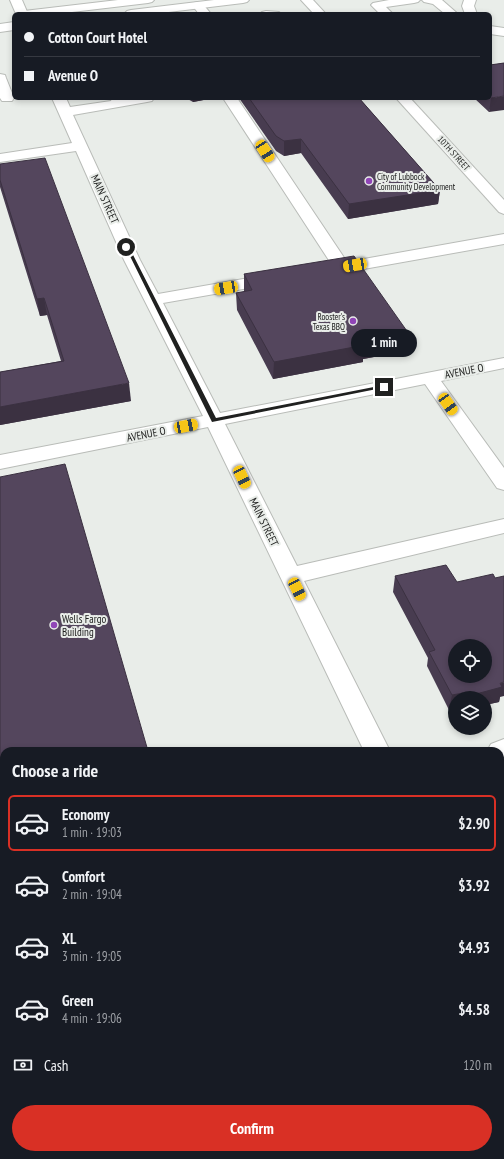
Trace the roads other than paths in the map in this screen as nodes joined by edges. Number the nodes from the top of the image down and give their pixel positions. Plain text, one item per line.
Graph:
1 (16, 0) edge
2 (148, 0) edge
3 (243, 0) edge
4 (307, 0) edge
5 (414, 0) edge
6 (428, 0) edge
7 (470, 0) edge
8 (204, 6) edge
9 (22, 12) edge
10 (41, 12) edge
11 (142, 12) edge
12 (318, 12) edge
13 (385, 12) edge
14 (449, 12) edge
15 (470, 12) edge
16 (12, 15) edge
17 (0, 17) edge
18 (12, 26) edge
19 (0, 28) edge
20 (492, 30) edge
21 (504, 32) edge
22 (0, 78) edge
23 (7, 98) edge
24 (231, 100) edge
25 (405, 100) edge
26 (118, 101) edge
27 (62, 105) edge
28 (81, 146) junction
29 (0, 158) edge
30 (498, 195) edge
31 (504, 208) edge
32 (504, 239) edge
33 (342, 267) junction
34 (312, 273) edge
35 (289, 276) edge
36 (153, 300) junction
37 (504, 363) edge
38 (430, 378) junction
39 (214, 420) junction
40 (0, 462) edge
41 (504, 483) edge
42 (504, 526) edge
43 (290, 576) junction
44 (375, 747) edge

1 - 9 main road
2 - 10 main road
3 - 8 main road
4 - 12 main road
5 - 13 main road
6 - 14 main road
7 - 15 main road
8 - 11 main road
16 - 17 main road
18 - 19 main road
20 - 21 main road
22 - 23 main road
24 - 33 main road
25 - 30 main road, 10TH STREET
26 - 27 main road
27 - 28 main road, MAIN STREET
28 - 29 main road
28 - 36 main road, MAIN STREET
30 - 31 main road, 10TH STREET
32 - 33 main road
33 - 34 main road
35 - 36 main road
36 - 39 main road, MAIN STREET
37 - 38 main road, AVENUE O
38 - 39 main road, AVENUE O
38 - 41 main road
39 - 40 main road, AVENUE O
39 - 43 main road, MAIN STREET
42 - 43 main road
43 - 44 main road, MAIN STREET

